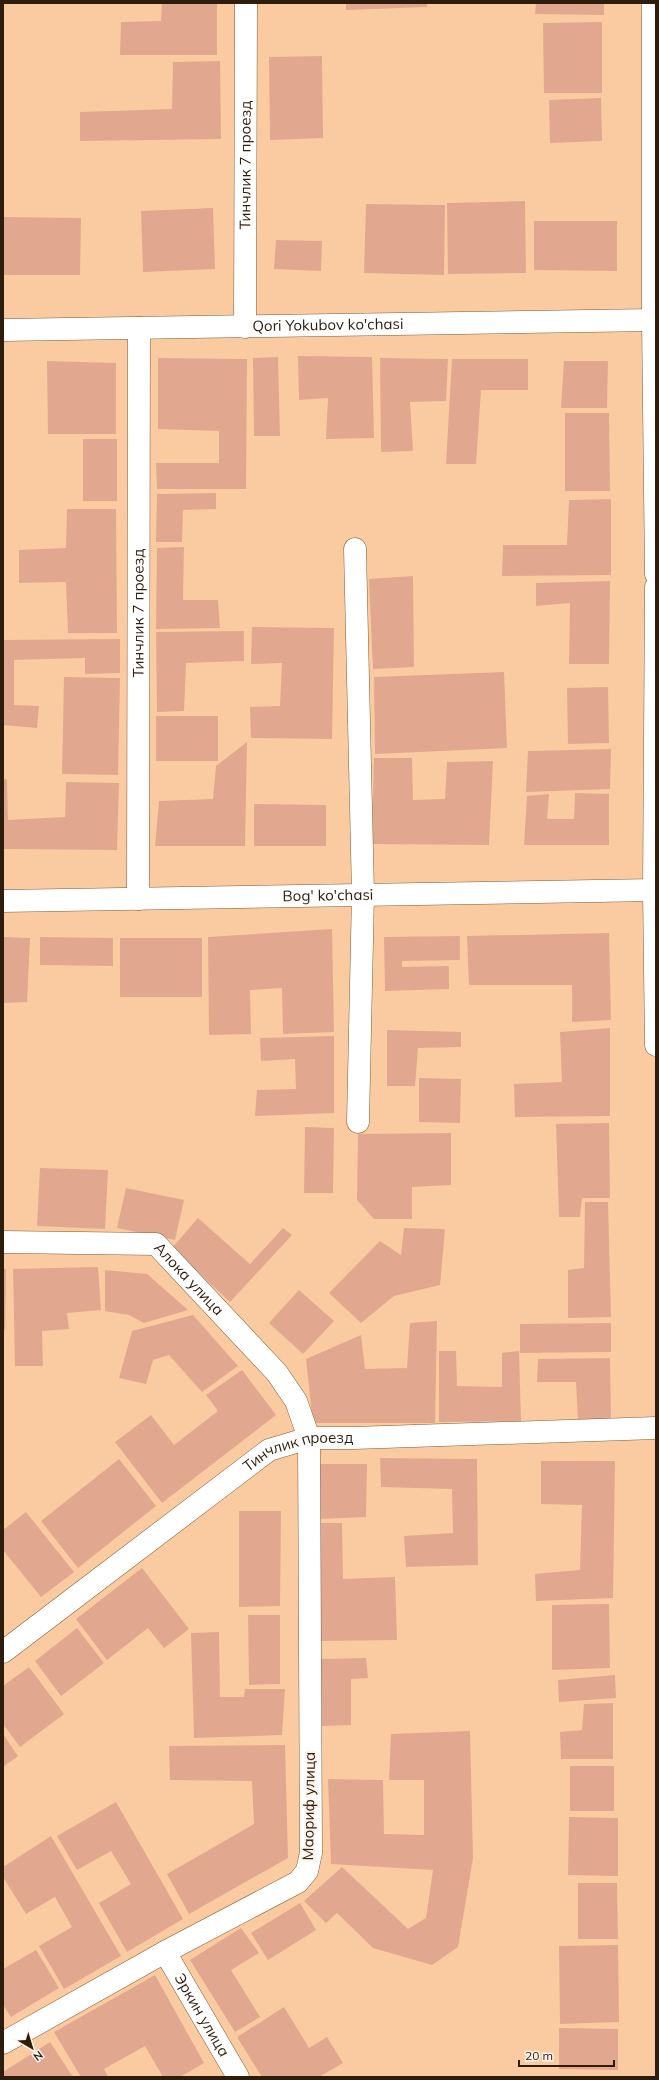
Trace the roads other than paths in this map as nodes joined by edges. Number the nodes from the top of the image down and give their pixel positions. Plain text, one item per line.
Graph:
1 (246, 3) edge
2 (653, 3) edge
3 (652, 320) junction
4 (245, 326) junction
5 (139, 328) junction
6 (3, 330) edge
7 (355, 549) dead end
8 (656, 574) edge
9 (656, 587) edge
10 (654, 890) junction
11 (363, 894) junction
12 (138, 899) junction
13 (3, 901) edge
14 (656, 1045) edge
15 (358, 1122) dead end
16 (3, 1242) edge
17 (656, 1428) edge
18 (309, 1438) junction
19 (3, 1652) edge
20 (165, 1952) junction
21 (3, 2043) edge
22 (238, 2077) edge

1 - 4 street, Тинчлик 7 проезд
2 - 3 street
3 - 4 street, Qori Yokubov ko'chasi
3 - 8 street
4 - 5 street, Qori Yokubov ko'chasi
5 - 6 street, Qori Yokubov ko'chasi
5 - 12 street, Тинчлик 7 проезд
7 - 11 street
9 - 10 street
10 - 11 street, Bog' ko'chasi
10 - 14 street
11 - 12 street, Bog' ko'chasi
11 - 15 street
12 - 13 street, Bog' ko'chasi
16 - 18 street, Алока улица
17 - 18 street, Тинчлик проезд
18 - 19 street, Тинчлик проезд
18 - 20 street, Маориф улица
20 - 21 street, Маориф улица
20 - 22 street, Эркин улица

